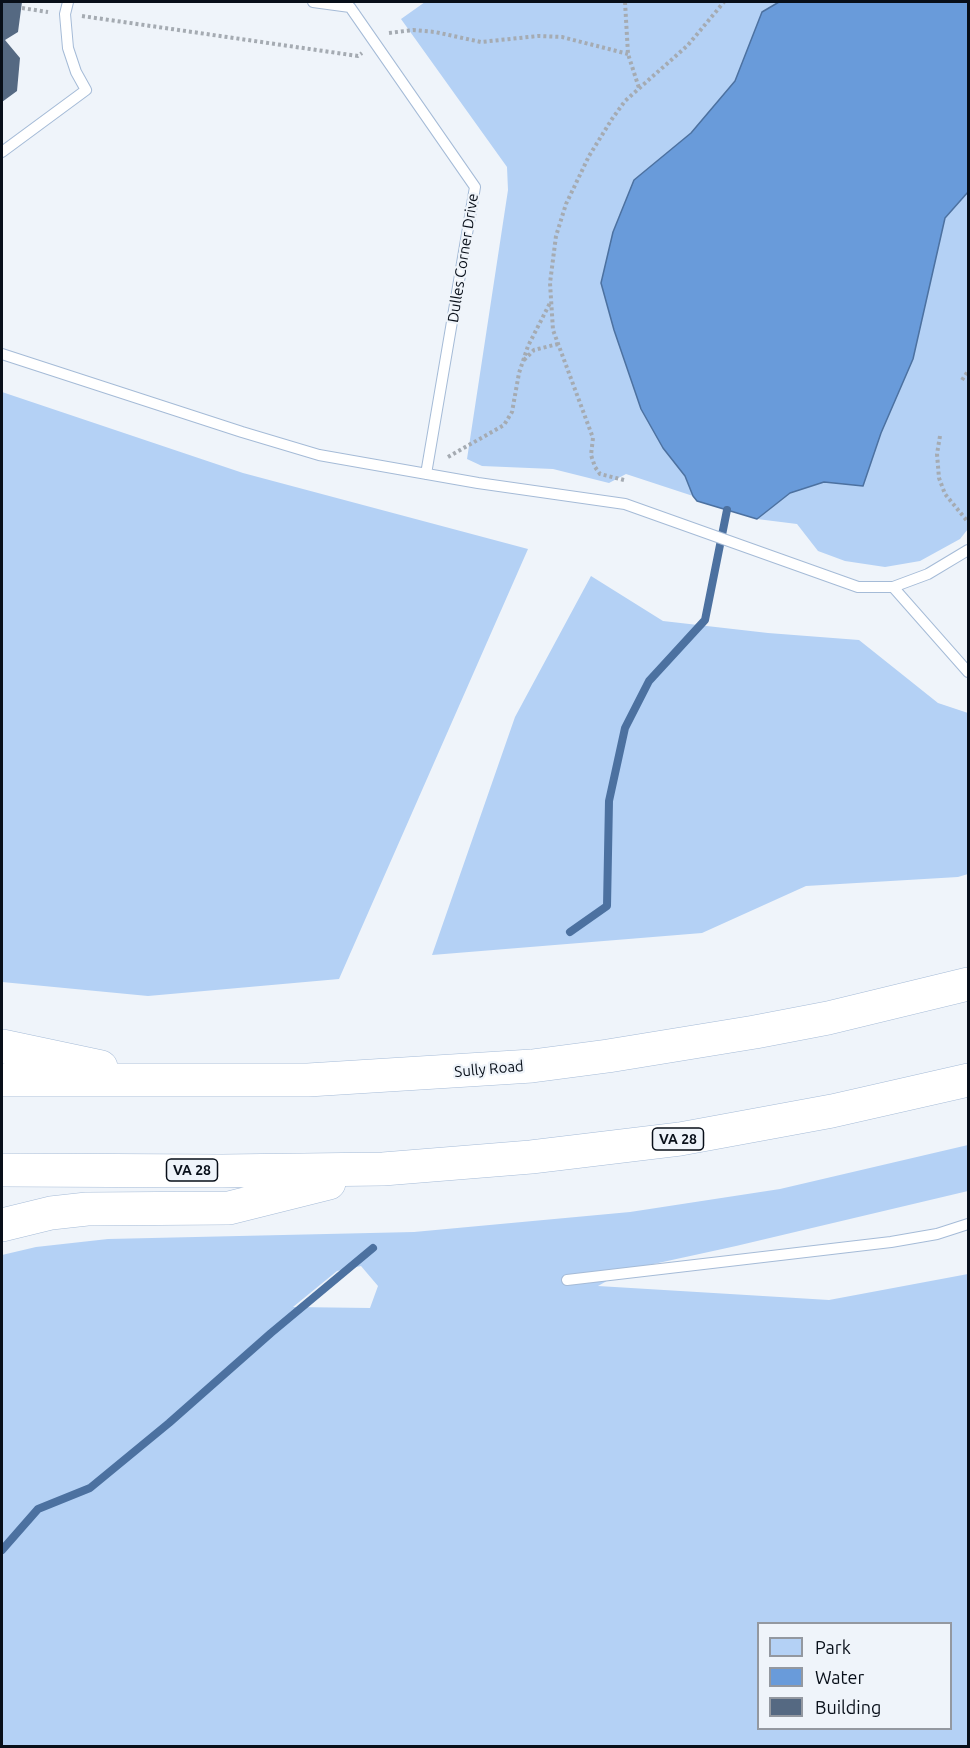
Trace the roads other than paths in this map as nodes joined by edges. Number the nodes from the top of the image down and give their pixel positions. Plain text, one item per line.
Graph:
1 (68, 2) edge
2 (313, 2) edge
3 (354, 4) edge
4 (2, 152) edge
5 (2, 354) edge
6 (426, 474) junction
7 (969, 550) edge
8 (893, 586) junction
9 (969, 672) edge
10 (969, 984) edge
11 (2, 1046) edge
12 (2, 1080) edge
13 (969, 1080) edge
14 (164, 1081) junction
15 (383, 1169) junction
16 (2, 1170) edge
17 (969, 1224) edge
18 (2, 1225) edge
19 (567, 1280) dead end

1 - 4 lane
2 - 3 lane, Dulles Corner Drive
3 - 6 lane, Dulles Corner Drive
5 - 6 lane
6 - 8 lane
7 - 8 lane
8 - 9 lane
10 - 14 highway, Sully Road
11 - 14 highway
12 - 14 highway, Sully Road
13 - 15 highway, VA 28
15 - 16 highway, VA 28
15 - 18 highway
17 - 19 lane

